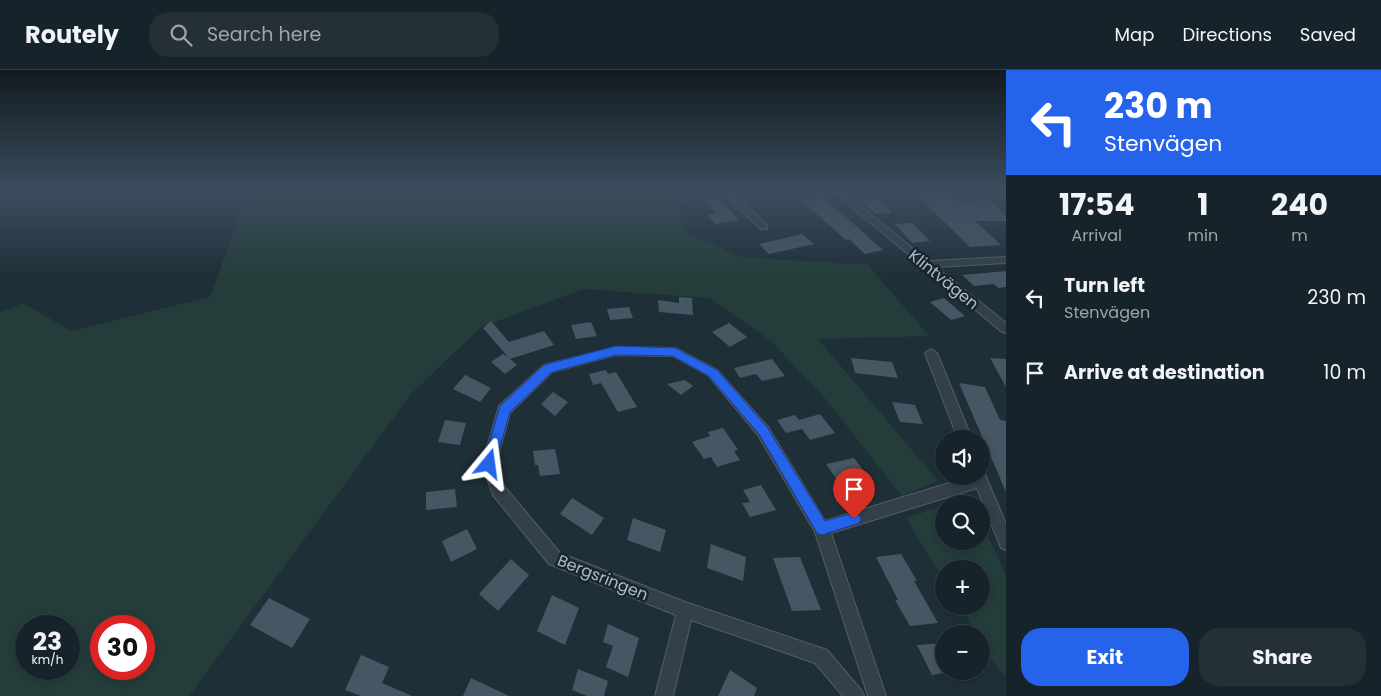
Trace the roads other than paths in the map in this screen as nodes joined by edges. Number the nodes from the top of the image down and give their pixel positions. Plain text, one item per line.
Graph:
1 (756, 219) edge
2 (871, 219) edge
3 (764, 227) dead end
4 (1006, 260) edge
5 (926, 264) junction
6 (1006, 329) edge
7 (931, 353) dead end
8 (961, 430) edge
9 (958, 485) edge
10 (983, 485) edge
11 (822, 529) junction
12 (1006, 543) edge
13 (685, 610) junction
14 (664, 696) edge
15 (855, 696) edge
16 (877, 696) edge

1 - 3 street
2 - 5 street, Klintvägen
4 - 5 street
5 - 6 street, Klintvägen
7 - 8 street
9 - 11 street
10 - 12 street
11 - 13 street, Bergsringen
11 - 16 street, Bergsringen
13 - 14 street
13 - 15 street, Bergsringen

